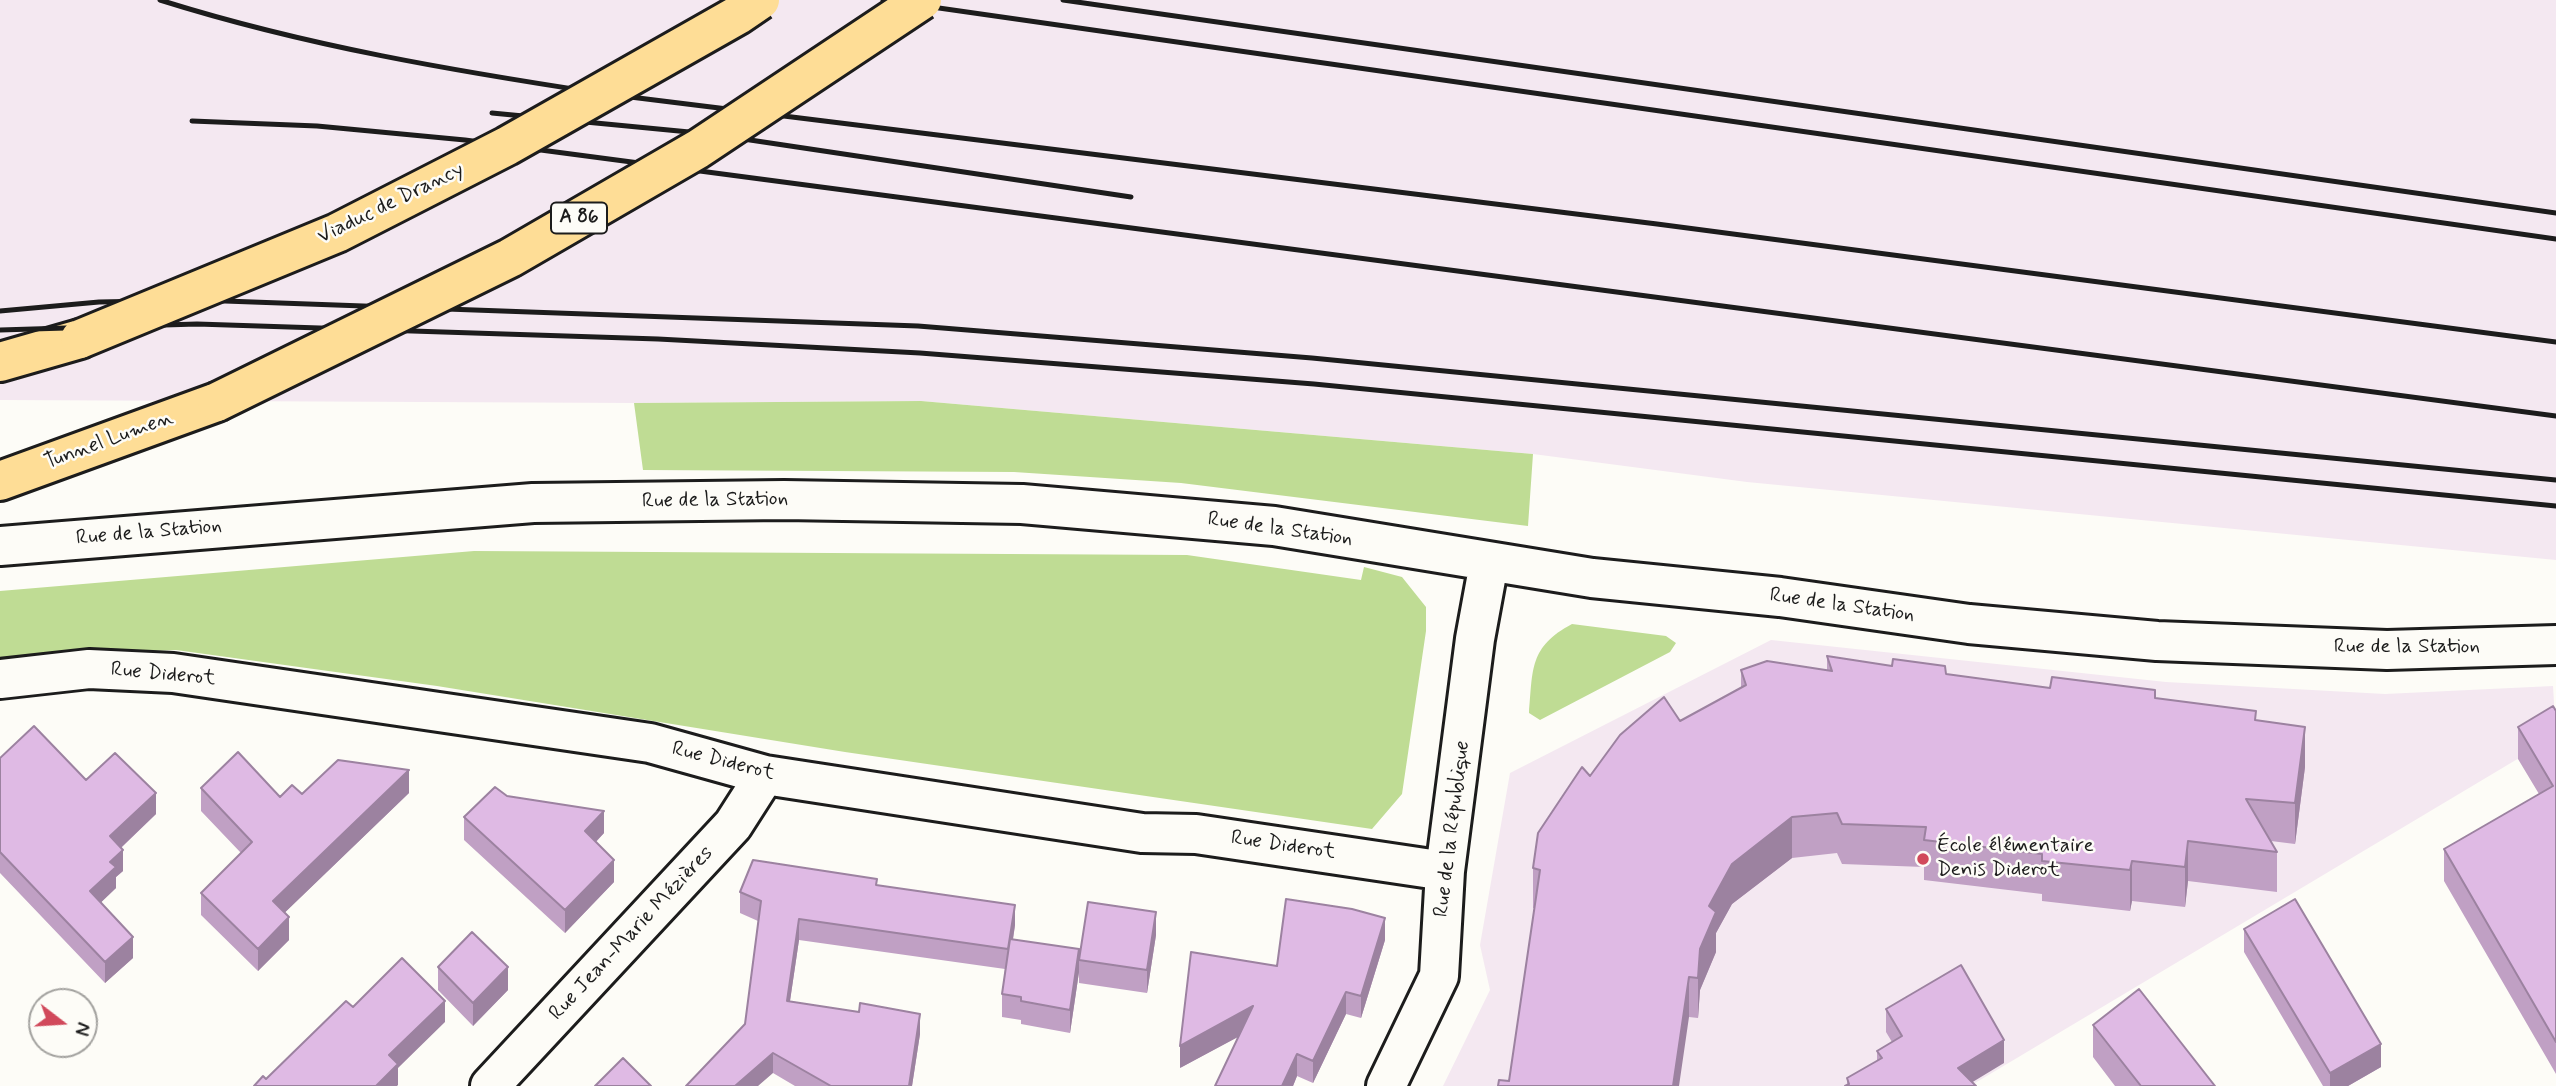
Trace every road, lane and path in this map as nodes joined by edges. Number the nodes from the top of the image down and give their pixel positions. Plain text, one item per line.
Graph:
1 (760, 0) edge
2 (922, 0) edge
3 (0, 362) edge
4 (0, 481) edge
5 (0, 545) edge
6 (1489, 563) junction
7 (2556, 645) edge
8 (1, 682) edge
9 (765, 775) junction
10 (1445, 871) junction
11 (490, 1086) edge
12 (1386, 1086) edge

1 - 3 highway, Viaduc de Drancy, bridge
2 - 4 highway, Tunnel Lumen / A 86, bridge
5 - 6 street, Rue de la Station
6 - 7 street, Rue de la Station
6 - 10 street, Rue de la République
8 - 9 street, Rue Diderot
9 - 10 street, Rue Diderot
9 - 11 street, Rue Jean-Marie Mézières
10 - 12 street, Rue de la République

